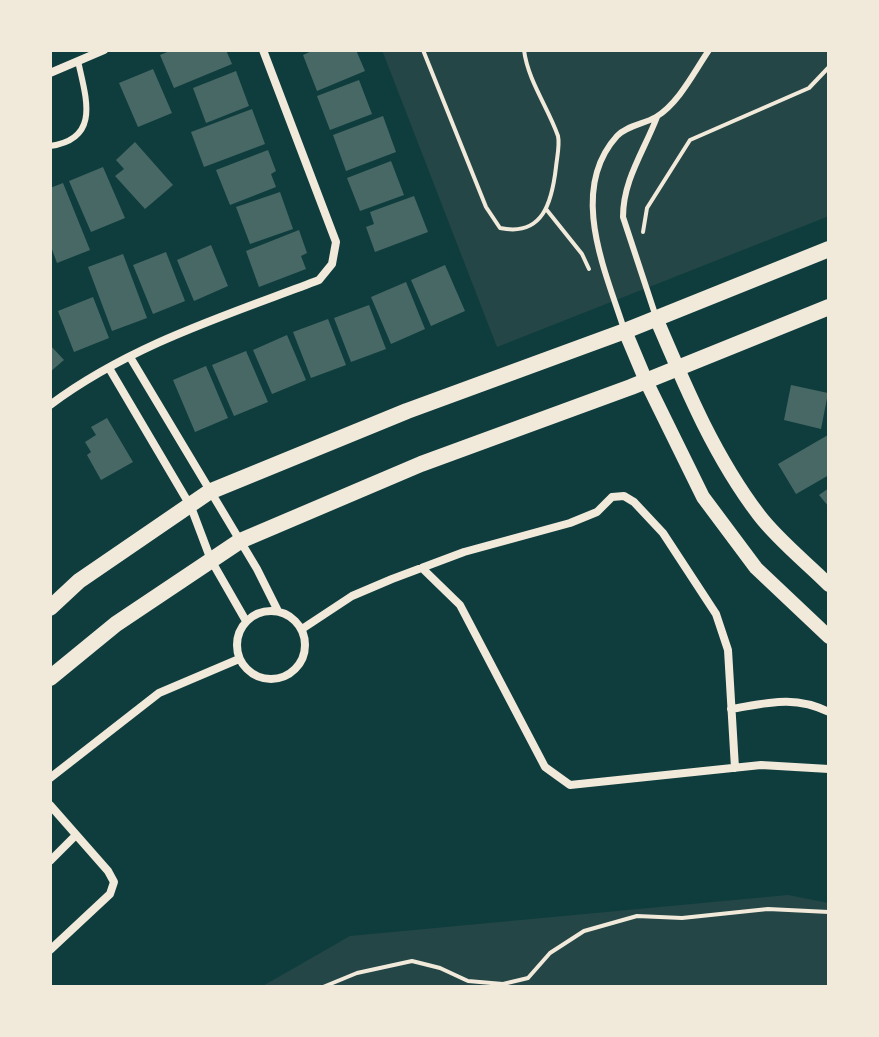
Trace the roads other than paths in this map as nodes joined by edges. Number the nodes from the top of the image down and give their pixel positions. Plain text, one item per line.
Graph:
1 (104, 50) edge
2 (263, 50) edge
3 (709, 50) edge
4 (78, 61) junction
5 (50, 73) edge
6 (657, 117) junction
7 (50, 146) edge
8 (829, 249) edge
9 (829, 307) edge
10 (656, 318) junction
11 (625, 331) junction
12 (130, 357) junction
13 (677, 367) junction
14 (109, 368) junction
15 (646, 381) junction
16 (50, 405) edge
17 (209, 492) junction
18 (191, 507) junction
19 (240, 541) junction
20 (211, 560) junction
21 (422, 568) junction
22 (829, 585) edge
23 (50, 608) edge
24 (278, 611) junction
25 (246, 621) junction
26 (302, 629) junction
27 (829, 637) edge
28 (239, 659) junction
29 (50, 678) edge
30 (731, 709) junction
31 (829, 712) edge
32 (735, 768) junction
33 (829, 769) edge
34 (50, 778) edge
35 (50, 805) edge
36 (76, 835) junction
37 (50, 861) edge
38 (50, 950) edge

1 - 4 street
2 - 12 street
3 - 6 lane
4 - 5 street
4 - 7 lane
6 - 10 lane
6 - 11 lane
8 - 10 main road
9 - 13 main road
10 - 11 main road
10 - 13 street
11 - 15 street
11 - 17 main road
12 - 14 street
12 - 17 street
13 - 15 main road
13 - 22 street
14 - 16 street
14 - 18 street
15 - 19 main road
15 - 27 street
17 - 18 main road
17 - 19 street
18 - 20 street
18 - 23 main road
19 - 20 main road
19 - 24 street
20 - 25 street
20 - 29 main road
21 - 26 street
21 - 30 street
21 - 32 street
24 - 25 street
24 - 26 street
25 - 28 street
26 - 28 street
28 - 34 street
30 - 31 street
30 - 32 street
32 - 33 street
35 - 36 street
36 - 37 street
36 - 38 street

